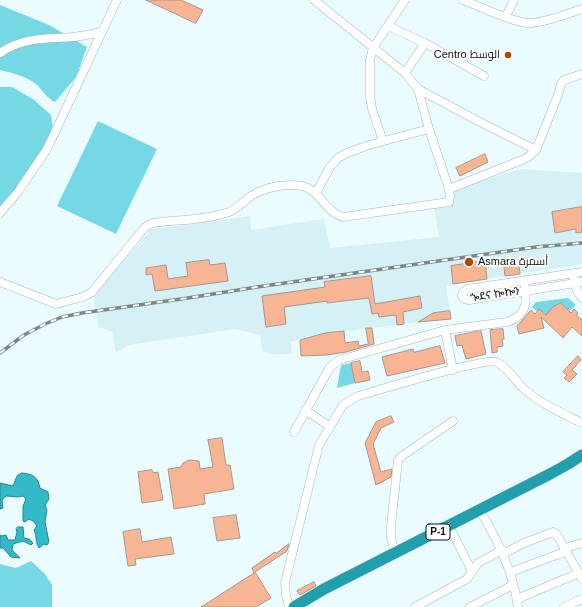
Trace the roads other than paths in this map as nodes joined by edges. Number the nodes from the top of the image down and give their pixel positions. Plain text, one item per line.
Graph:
1 (117, 0) edge
2 (405, 0) edge
3 (463, 0) edge
4 (514, 0) edge
5 (316, 1) edge
6 (582, 9) edge
7 (506, 16) junction
8 (388, 26) junction
9 (101, 32) junction
10 (425, 43) junction
11 (373, 48) junction
12 (0, 52) edge
13 (405, 73) junction
14 (582, 74) edge
15 (484, 76) dead end
16 (418, 89) junction
17 (429, 129) junction
18 (383, 141) junction
19 (536, 150) junction
20 (448, 189) junction
21 (316, 193) junction
22 (0, 213) edge
23 (582, 272) edge
24 (573, 274) junction
25 (524, 281) junction
26 (0, 282) edge
27 (579, 283) edge
28 (525, 291) junction
29 (582, 298) edge
30 (445, 330) junction
31 (453, 370) junction
32 (305, 410) junction
33 (453, 421) dead end
34 (582, 422) edge
35 (329, 426) junction
36 (294, 432) dead end
37 (582, 455) edge
38 (480, 510) junction
39 (449, 526) junction
40 (582, 543) edge
41 (566, 550) junction
42 (503, 552) junction
43 (395, 554) junction
44 (472, 571) junction
45 (580, 571) edge
46 (510, 572) junction
47 (513, 585) junction
48 (582, 600) edge
49 (518, 603) edge
50 (295, 606) edge
51 (416, 607) edge
52 (470, 607) edge
53 (564, 607) edge

1 - 9 street
2 - 8 street
3 - 7 street
4 - 7 street
5 - 11 street
6 - 7 street
8 - 10 street
8 - 11 street
9 - 12 street
9 - 22 street
10 - 13 street
10 - 15 street
11 - 13 street
11 - 18 street
13 - 16 street
14 - 19 street
16 - 17 street
16 - 19 street
17 - 18 street
17 - 20 street
18 - 21 street
19 - 20 street
20 - 21 street
21 - 26 street
23 - 24 street, ጐደና ኰኰን
24 - 25 street, ጐደና ኰኰን
24 - 27 street
25 - 28 street
25 - 28 street, ጐደና ኰኰን
27 - 28 street, ጐደና ኰኰን
27 - 29 street
28 - 30 street
30 - 31 street
30 - 32 street
31 - 34 street
31 - 35 street
32 - 35 street
32 - 36 street
33 - 43 street
35 - 50 street
37 - 38 highway, P-1
38 - 39 highway, P-1
38 - 42 street
39 - 43 highway, P-1
39 - 44 street
40 - 41 street
41 - 42 street
41 - 45 street
41 - 46 street
42 - 44 street
42 - 46 street
43 - 50 highway, P-1
44 - 51 street
45 - 49 street
46 - 47 street
47 - 49 street
47 - 52 street
48 - 53 street

